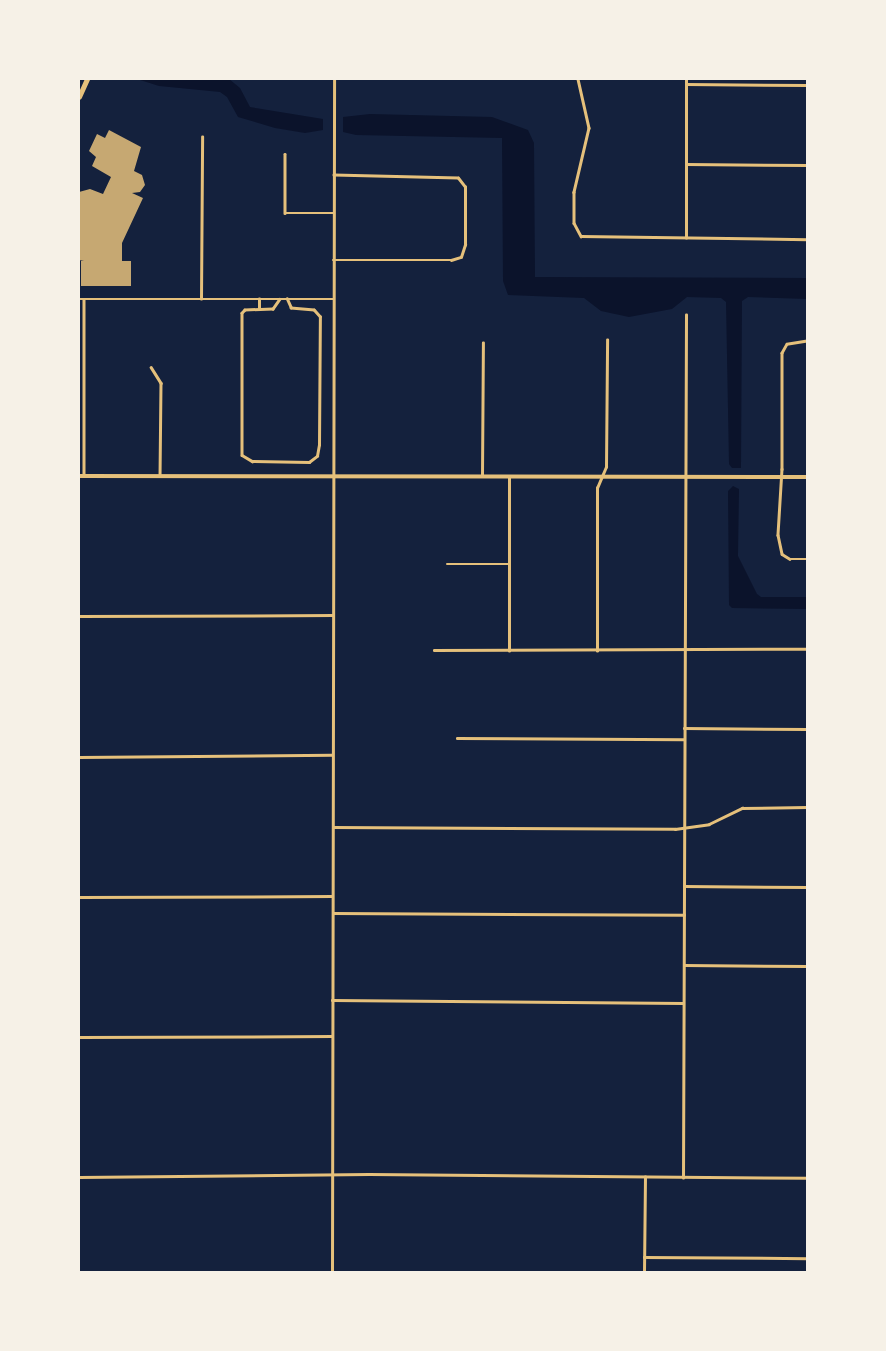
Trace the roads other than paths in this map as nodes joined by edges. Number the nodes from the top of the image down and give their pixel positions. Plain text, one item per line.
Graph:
1 (87, 79) edge
2 (334, 79) edge
3 (578, 79) edge
4 (686, 79) edge
5 (787, 79) edge
6 (686, 84) junction
7 (787, 85) junction
8 (807, 85) edge
9 (79, 97) edge
10 (202, 137) dead end
11 (285, 154) dead end
12 (686, 164) junction
13 (807, 165) edge
14 (334, 175) junction
15 (334, 213) junction
16 (686, 238) junction
17 (807, 239) edge
18 (333, 260) junction
19 (79, 299) edge
20 (84, 299) junction
21 (201, 299) junction
22 (259, 299) junction
23 (280, 299) junction
24 (286, 299) junction
25 (333, 299) junction
26 (257, 310) junction
27 (686, 315) dead end
28 (607, 340) dead end
29 (807, 341) edge
30 (483, 343) dead end
31 (151, 367) dead end
32 (332, 475) junction
33 (482, 475) junction
34 (509, 475) junction
35 (79, 476) edge
36 (84, 476) junction
37 (160, 476) junction
38 (602, 476) junction
39 (686, 476) junction
40 (781, 477) junction
41 (807, 477) edge
42 (807, 559) edge
43 (447, 564) dead end
44 (509, 564) junction
45 (333, 615) junction
46 (79, 616) edge
47 (807, 649) edge
48 (434, 650) dead end
49 (685, 650) junction
50 (509, 651) junction
51 (597, 651) junction
52 (684, 728) junction
53 (807, 729) edge
54 (458, 738) dead end
55 (684, 740) junction
56 (332, 755) junction
57 (79, 757) edge
58 (807, 807) edge
59 (332, 827) junction
60 (684, 828) junction
61 (684, 886) junction
62 (807, 887) edge
63 (332, 896) junction
64 (79, 897) edge
65 (332, 913) junction
66 (684, 915) junction
67 (683, 965) junction
68 (807, 966) edge
69 (332, 1000) junction
70 (683, 1003) junction
71 (332, 1036) junction
72 (79, 1037) edge
73 (332, 1174) junction
74 (79, 1177) edge
75 (644, 1177) junction
76 (683, 1178) junction
77 (807, 1178) edge
78 (644, 1257) junction
79 (807, 1258) edge
80 (332, 1272) edge
81 (644, 1272) edge

1 - 9 highway
2 - 14 street
3 - 16 street
4 - 6 street
5 - 7 street
6 - 7 street
6 - 12 street
7 - 8 street
10 - 21 street
11 - 15 street
12 - 13 street
12 - 16 street
14 - 15 street
14 - 18 street
15 - 18 street
16 - 17 street
18 - 25 street
19 - 20 street
20 - 21 street
20 - 36 street
21 - 22 street
22 - 23 street
22 - 26 street
23 - 24 street
23 - 26 street
24 - 25 street
24 - 26 street
25 - 32 street
27 - 39 street
28 - 38 street
29 - 40 street
30 - 33 street
31 - 37 street
32 - 33 main road
32 - 37 main road
32 - 45 street
33 - 34 main road
34 - 38 main road
34 - 44 street
35 - 36 main road
36 - 37 main road
38 - 39 main road
38 - 51 street
39 - 40 main road
39 - 49 street
40 - 41 main road
40 - 42 street
43 - 44 street
44 - 50 street
45 - 46 street
45 - 56 street
47 - 49 street
48 - 50 street
49 - 51 street
49 - 52 street
50 - 51 street
52 - 53 street
52 - 55 street
54 - 55 street
55 - 60 street
56 - 57 street
56 - 59 street
58 - 60 street
59 - 60 street
59 - 63 street
60 - 61 street
61 - 62 street
61 - 66 street
63 - 64 street
63 - 65 street
65 - 66 street
65 - 69 street
66 - 67 street
67 - 68 street
67 - 70 street
69 - 70 street
69 - 71 street
70 - 76 street
71 - 72 street
71 - 73 street
73 - 74 street
73 - 75 street
73 - 80 street
75 - 76 street
75 - 78 street
76 - 77 street
78 - 79 street
78 - 81 street

